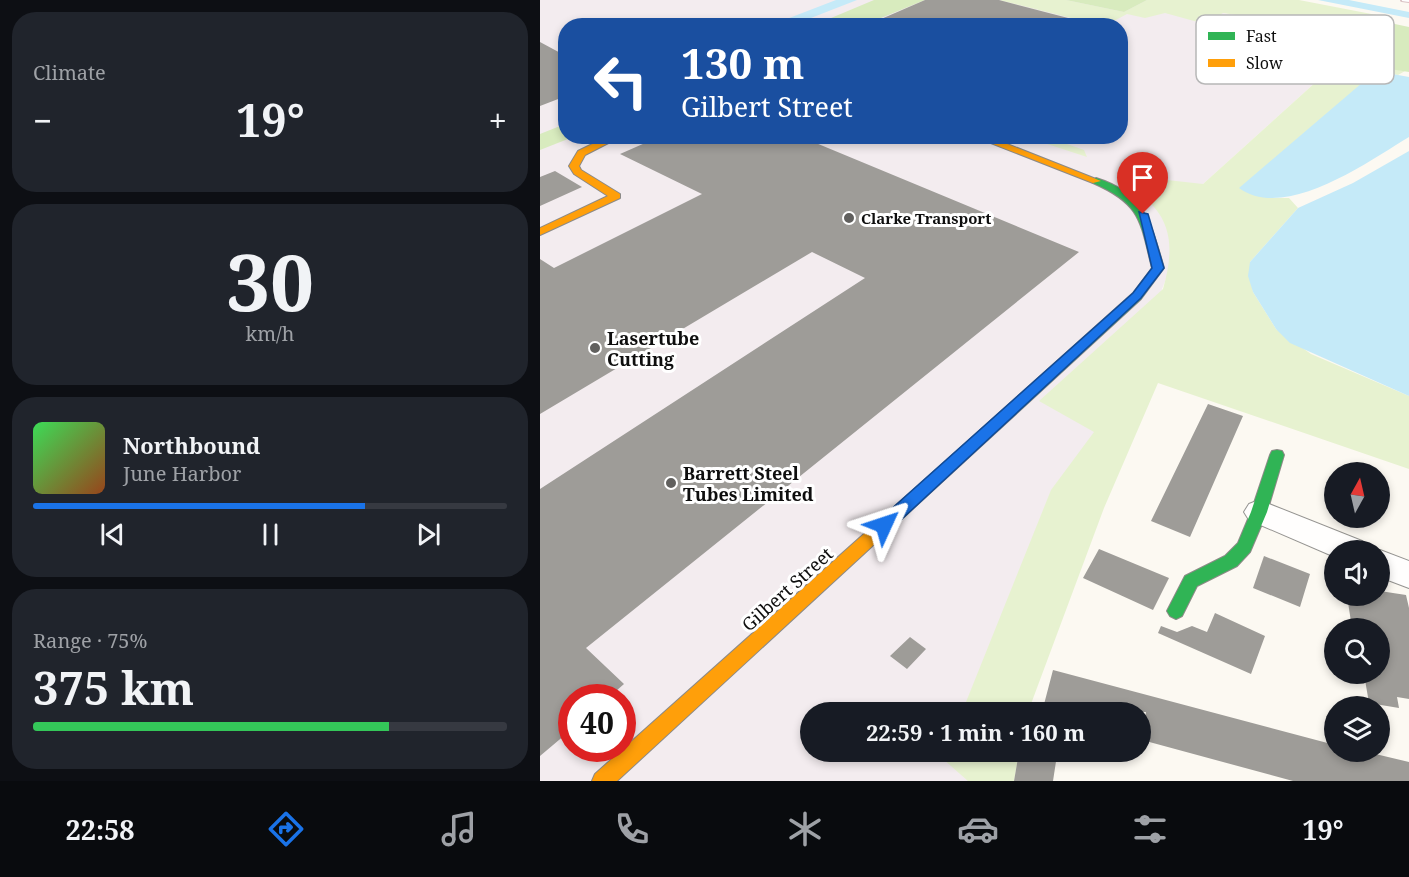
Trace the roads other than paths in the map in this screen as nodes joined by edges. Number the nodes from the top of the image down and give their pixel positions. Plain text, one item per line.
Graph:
1 (601, 144) edge
2 (998, 144) edge
3 (540, 232) edge
4 (1277, 455) dead end
5 (1259, 512) junction
6 (1327, 540) edge
7 (1390, 567) edge
8 (1409, 575) edge
9 (1176, 611) dead end
10 (602, 781) edge

1 - 3 street
2 - 10 street, Gilbert Street
4 - 5 street
5 - 6 street
5 - 9 street
7 - 8 street

